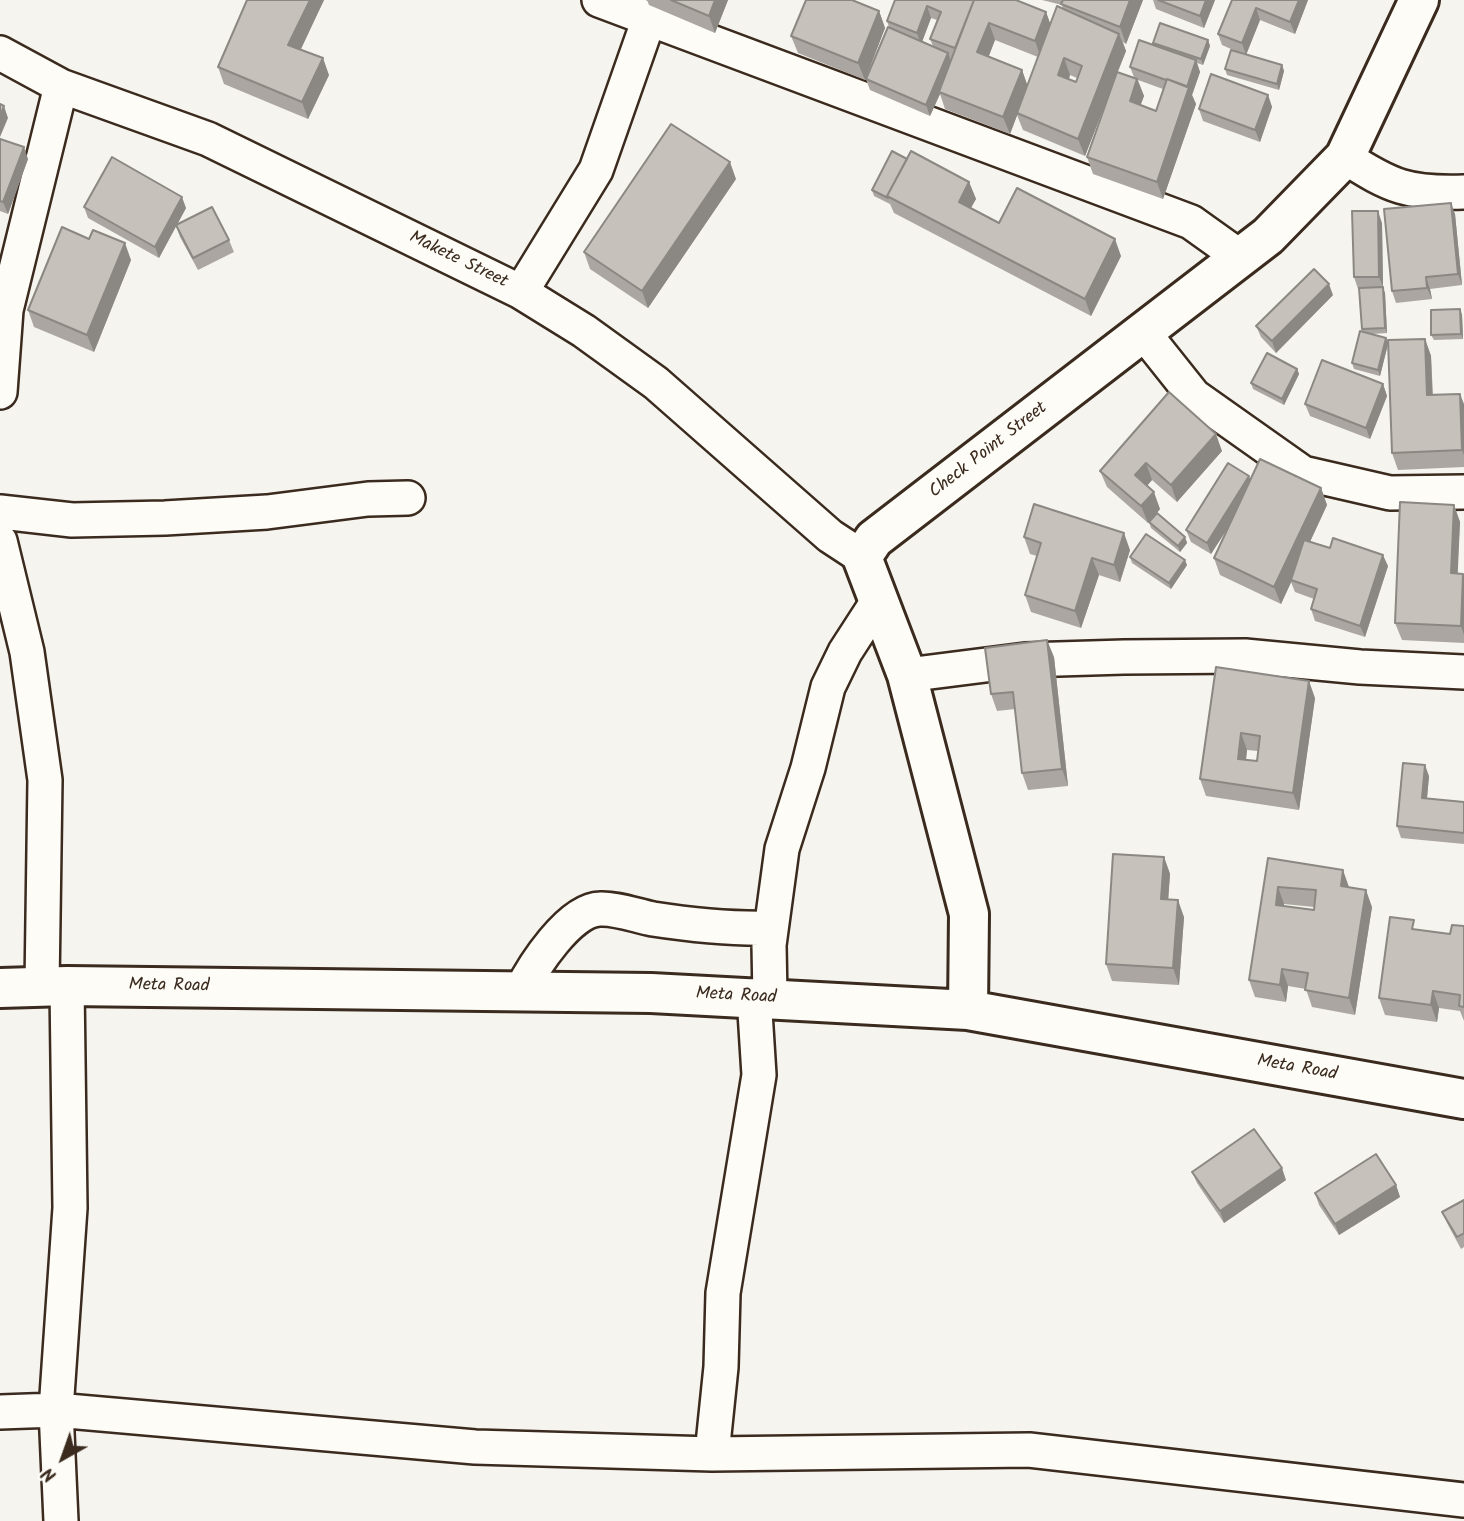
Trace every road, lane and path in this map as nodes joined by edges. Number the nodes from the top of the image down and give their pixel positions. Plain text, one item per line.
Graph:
1 (599, 0) edge
2 (1419, 0) edge
3 (649, 19) junction
4 (0, 53) edge
5 (61, 86) junction
6 (1345, 158) junction
7 (1464, 192) edge
8 (1240, 257) junction
9 (521, 292) junction
10 (1143, 331) junction
11 (0, 392) edge
12 (1464, 492) edge
13 (408, 498) dead end
14 (0, 512) edge
15 (0, 541) edge
16 (862, 557) junction
17 (878, 601) junction
18 (1464, 672) edge
19 (907, 676) junction
20 (770, 928) junction
21 (55, 986) junction
22 (0, 988) edge
23 (521, 992) junction
24 (762, 997) junction
25 (968, 1010) junction
26 (1464, 1099) edge
27 (56, 1410) junction
28 (0, 1412) edge
29 (712, 1454) junction
30 (1464, 1500) edge
31 (61, 1521) edge

1 - 3 street
2 - 6 street, Check Point Street
3 - 8 street
3 - 9 street
4 - 5 street, Makete Street
5 - 9 street, Makete Street
5 - 11 street
6 - 7 street
6 - 8 street, Check Point Street
8 - 10 street, Check Point Street
9 - 16 street, Makete Street
10 - 12 street
10 - 16 street, Check Point Street
13 - 14 street
15 - 21 street
16 - 17 street
17 - 19 street
17 - 20 street
18 - 19 street
19 - 25 street
20 - 23 street
20 - 24 street
21 - 22 street, Meta Road
21 - 23 street, Meta Road
21 - 27 street
23 - 24 street, Meta Road
24 - 25 street, Meta Road
24 - 29 street
25 - 26 street, Meta Road
27 - 28 street
27 - 29 street
27 - 31 street
29 - 30 street

